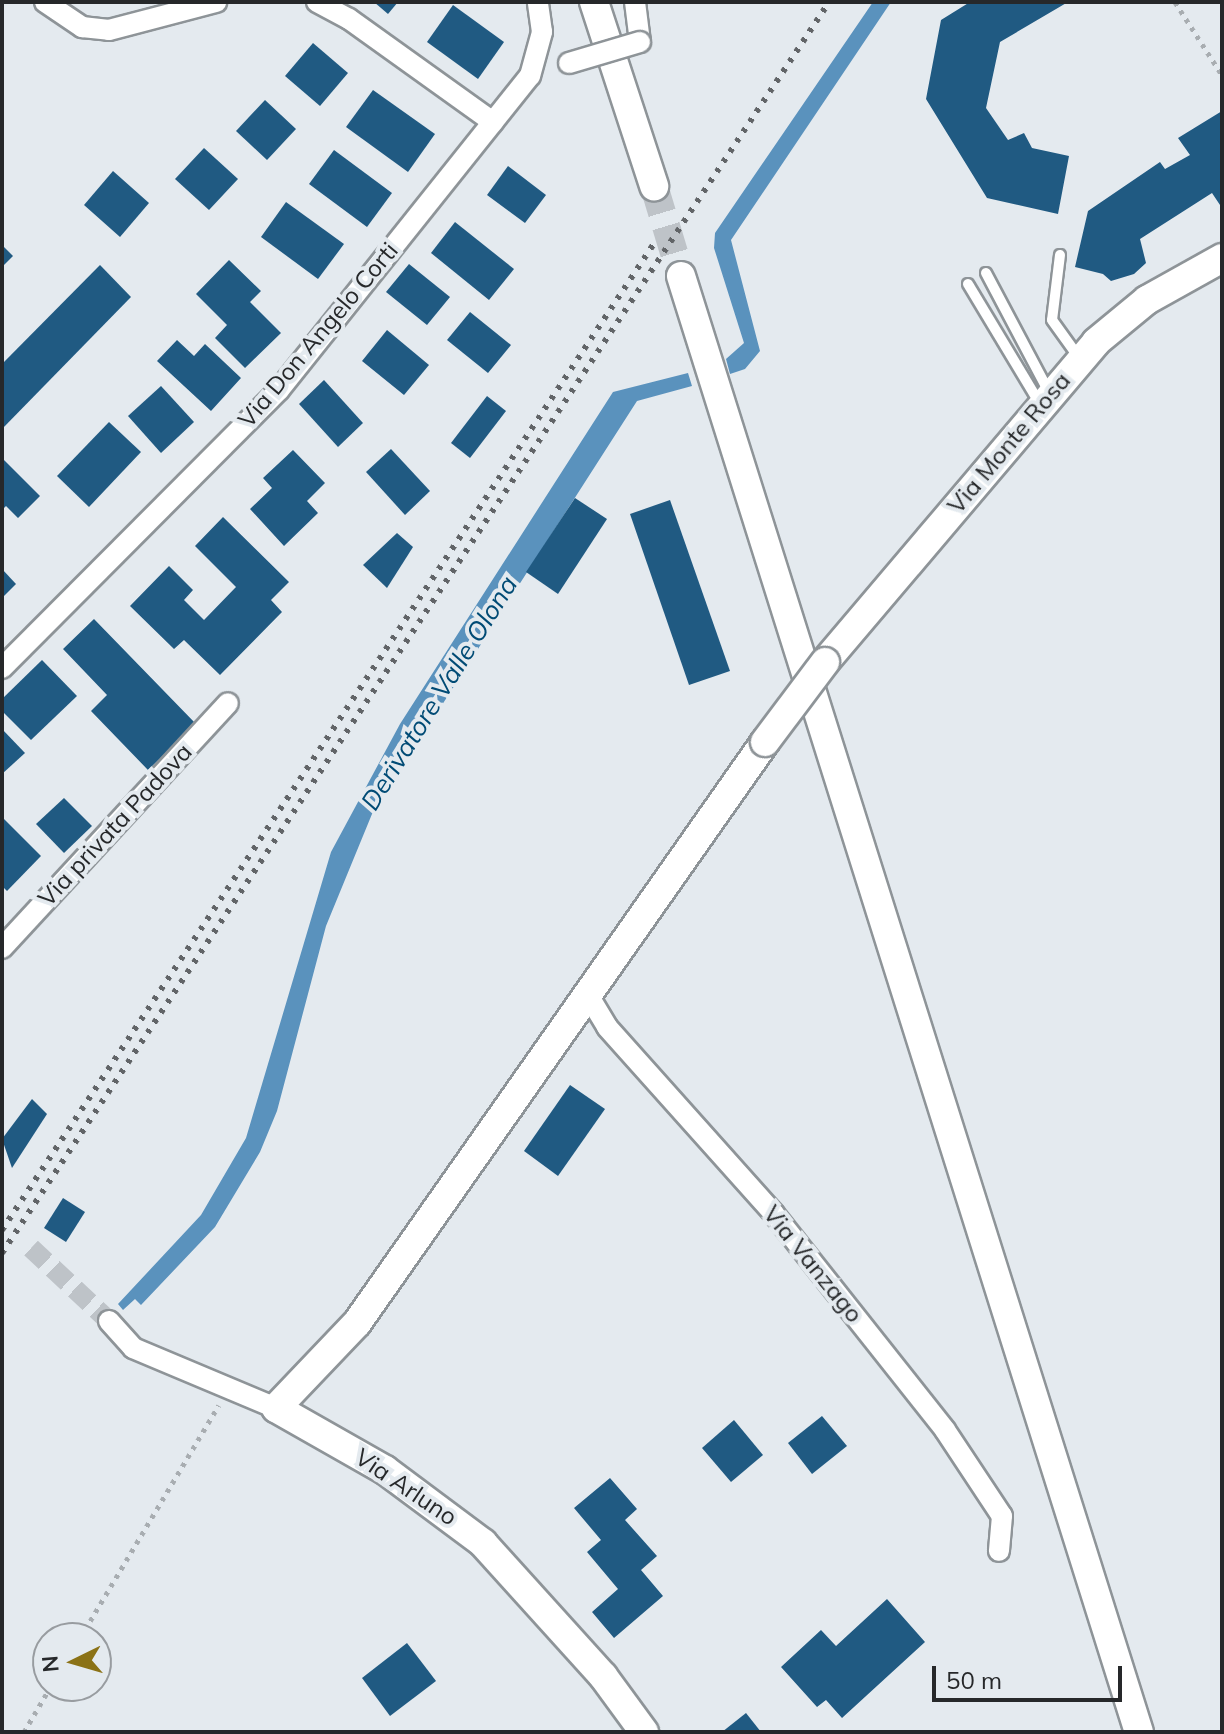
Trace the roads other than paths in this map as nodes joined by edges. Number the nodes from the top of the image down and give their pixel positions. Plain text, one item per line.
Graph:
1 (45, 2) edge
2 (216, 2) edge
3 (317, 2) edge
4 (538, 2) edge
5 (594, 2) edge
6 (635, 2) edge
7 (538, 59) junction
8 (493, 122) junction
9 (654, 186) tunnel mouth
10 (1060, 255) dead end
11 (1222, 258) edge
12 (986, 273) dead end
13 (681, 276) tunnel mouth
14 (968, 284) dead end
15 (1080, 359) junction
16 (1045, 398) junction
17 (2, 668) edge
18 (228, 703) dead end
19 (2, 948) edge
20 (588, 995) junction
21 (109, 1321) tunnel mouth
22 (276, 1408) junction
23 (999, 1551) dead end
24 (644, 1732) edge
25 (1139, 1732) edge

1 - 2 street
3 - 8 street
4 - 7 street
5 - 9 street
6 - 7 street, bridge
7 - 8 street, Via Don Angelo Corti
8 - 17 street, Via Don Angelo Corti
10 - 15 lane
11 - 15 street, Via Monte Rosa
12 - 16 lane
13 - 25 street
14 - 16 lane
15 - 16 street, Via Monte Rosa
16 - 20 street, Via Monte Rosa, bridge
18 - 19 street, Via privata Padova
20 - 22 street
20 - 23 street, Via Vanzago
21 - 22 street, Via Arluno
22 - 24 street, Via Arluno

